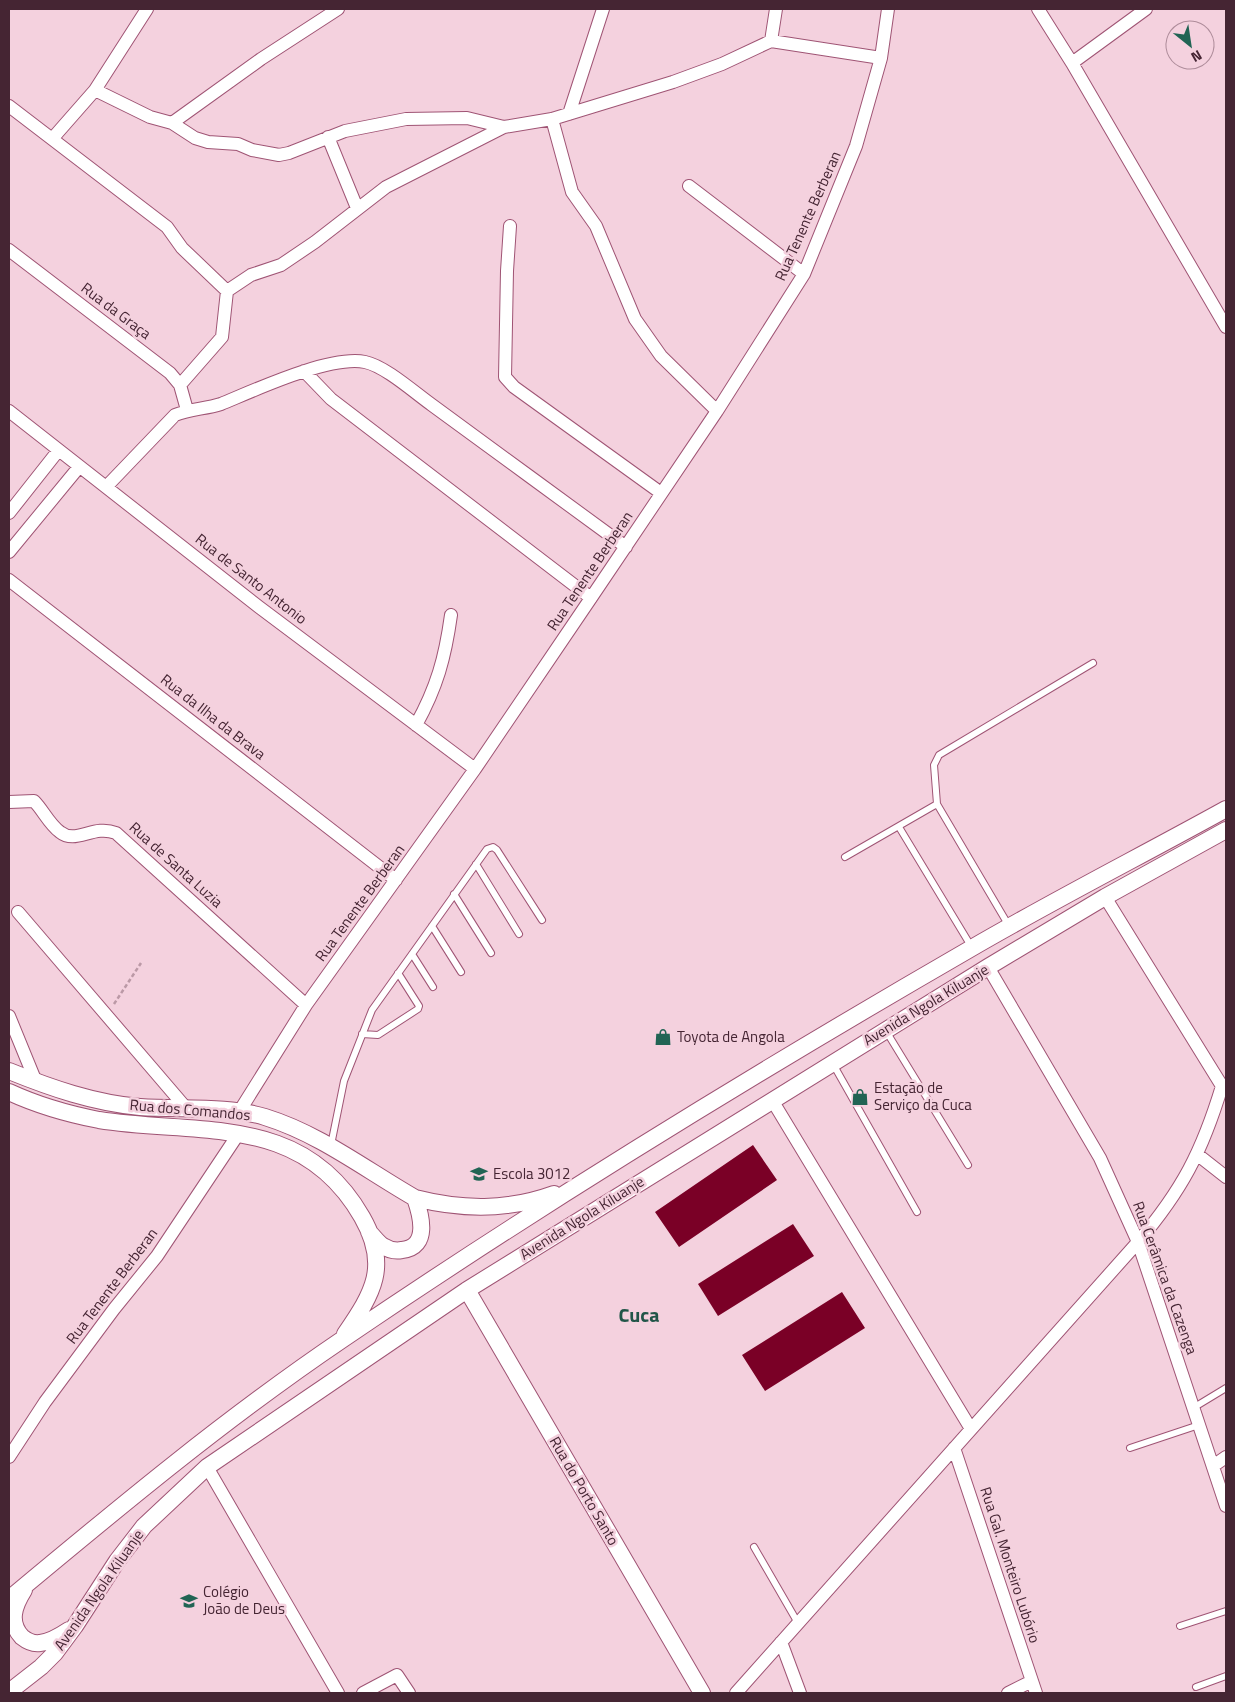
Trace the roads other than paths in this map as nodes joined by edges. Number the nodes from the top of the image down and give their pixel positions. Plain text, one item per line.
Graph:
1 (147, 9) edge
2 (338, 9) edge
3 (603, 9) edge
4 (776, 9) edge
5 (888, 9) edge
6 (1038, 9) edge
7 (1146, 9) edge
8 (771, 41) junction
9 (880, 58) junction
10 (1072, 63) junction
11 (95, 90) junction
12 (9, 106) edge
13 (569, 114) junction
14 (552, 119) junction
15 (172, 123) junction
16 (504, 127) junction
17 (328, 137) junction
18 (52, 139) junction
19 (689, 186) dead end
20 (357, 208) junction
21 (510, 226) dead end
22 (9, 250) edge
23 (804, 274) junction
24 (227, 291) junction
25 (1226, 327) edge
26 (304, 371) junction
27 (180, 385) junction
28 (187, 410) junction
29 (9, 411) edge
30 (717, 411) junction
31 (58, 451) junction
32 (79, 466) junction
33 (106, 488) junction
34 (661, 493) junction
35 (9, 513) edge
36 (626, 547) junction
37 (9, 552) edge
38 (9, 580) edge
39 (591, 598) junction
40 (451, 615) dead end
41 (1094, 663) dead end
42 (416, 725) junction
43 (475, 769) junction
44 (9, 802) edge
45 (937, 804) junction
46 (1226, 809) edge
47 (899, 827) junction
48 (1226, 830) edge
49 (845, 857) dead end
50 (476, 864) junction
51 (396, 880) junction
52 (454, 894) junction
53 (1105, 897) junction
54 (18, 912) dead end
55 (542, 920) dead end
56 (432, 926) junction
57 (1010, 927) junction
58 (519, 934) dead end
59 (972, 948) junction
60 (491, 953) dead end
61 (412, 954) junction
62 (988, 967) junction
63 (461, 972) dead end
64 (398, 973) junction
65 (433, 987) dead end
66 (306, 1005) junction
67 (9, 1016) edge
68 (885, 1030) junction
69 (362, 1034) junction
70 (832, 1063) junction
71 (9, 1071) edge
72 (1226, 1073) edge
73 (36, 1082) junction
74 (1222, 1086) junction
75 (9, 1092) edge
76 (772, 1100) junction
77 (186, 1108) junction
78 (239, 1112) junction
79 (239, 1133) junction
80 (331, 1146) junction
81 (1198, 1156) junction
82 (968, 1164) dead end
83 (1226, 1177) edge
84 (586, 1181) junction
85 (415, 1198) junction
86 (918, 1212) dead end
87 (369, 1232) junction
88 (1138, 1242) junction
89 (467, 1290) junction
90 (341, 1340) junction
91 (1226, 1388) edge
92 (1193, 1408) junction
93 (1198, 1425) junction
94 (971, 1429) junction
95 (954, 1448) junction
96 (1130, 1448) dead end
97 (9, 1457) edge
98 (1226, 1457) edge
99 (1213, 1466) junction
100 (207, 1468) junction
101 (1226, 1506) edge
102 (754, 1547) dead end
103 (30, 1582) junction
104 (9, 1599) edge
105 (1226, 1611) edge
106 (798, 1623) junction
107 (76, 1626) junction
108 (1180, 1626) dead end
109 (781, 1642) junction
110 (1226, 1676) edge
111 (1034, 1687) edge
112 (1196, 1687) dead end
113 (9, 1692) edge
114 (338, 1693) edge
115 (363, 1693) edge
116 (409, 1693) edge
117 (702, 1693) edge
118 (736, 1693) edge
119 (800, 1693) edge
120 (1008, 1693) edge

1 - 11 street
2 - 15 street
3 - 13 street
4 - 8 street
5 - 9 street, Rua Tenente Berberan
6 - 10 street
7 - 10 street
8 - 9 street
8 - 13 street
9 - 23 street, Rua Tenente Berberan
10 - 25 street
11 - 15 street
11 - 18 street
12 - 18 street
13 - 14 street
14 - 16 street
14 - 30 street
15 - 17 street
16 - 17 street
16 - 20 street
17 - 20 street
18 - 24 street
19 - 23 street
20 - 24 street
21 - 34 street
22 - 27 street, Rua da Graça
23 - 30 street, Rua Tenente Berberan
24 - 27 street
26 - 28 street
26 - 36 street
26 - 39 street
27 - 28 street, Rua da Graça
28 - 33 street
29 - 31 street, Rua de Santo Antonio
30 - 34 street, Rua Tenente Berberan
31 - 32 street, Rua de Santo Antonio
31 - 35 street
32 - 33 street, Rua de Santo Antonio
32 - 37 street
33 - 42 street, Rua de Santo Antonio
34 - 36 street, Rua Tenente Berberan
36 - 39 street, Rua Tenente Berberan
38 - 51 street, Rua da Ilha da Brava
39 - 43 street, Rua Tenente Berberan
40 - 42 street
41 - 45 lane
42 - 43 street, Rua de Santo Antonio
43 - 51 street, Rua Tenente Berberan
44 - 66 street, Rua de Santa Luzia
45 - 47 lane
45 - 57 lane
46 - 57 main road, Avenida Ngola Kiluanje
47 - 49 lane
47 - 59 lane
48 - 53 main road, Avenida Ngola Kiluanje
50 - 52 lane
50 - 55 lane
50 - 58 lane
51 - 66 street, Rua Tenente Berberan
52 - 56 lane
52 - 60 lane
53 - 62 main road, Avenida Ngola Kiluanje
53 - 74 street
54 - 77 street
56 - 61 lane
56 - 63 lane
57 - 59 main road, Avenida Ngola Kiluanje
59 - 84 main road, Avenida Ngola Kiluanje
61 - 64 lane
61 - 65 lane
62 - 68 main road, Avenida Ngola Kiluanje
62 - 88 street, Rua Cerâmica da Cazenga
64 - 69 lane
64 - 69 lane
66 - 78 street, Rua Tenente Berberan
67 - 73 street
68 - 70 main road, Avenida Ngola Kiluanje
68 - 82 lane
69 - 80 lane
70 - 76 main road, Avenida Ngola Kiluanje
70 - 86 lane
71 - 73 main road, Rua dos Comandos
72 - 74 street
73 - 77 main road, Rua dos Comandos
74 - 81 street
75 - 79 main road, Rua dos Comandos
76 - 89 main road, Avenida Ngola Kiluanje
76 - 94 street
77 - 78 main road, Rua dos Comandos
78 - 80 main road, Rua dos Comandos
79 - 87 main road, Rua dos Comandos
79 - 97 street, Rua Tenente Berberan
80 - 85 main road, Rua dos Comandos
81 - 83 street
81 - 88 street
84 - 85 main road, Rua dos Comandos
84 - 90 main road, Avenida Ngola Kiluanje
85 - 87 main road
87 - 90 main road
88 - 92 street, Rua Cerâmica da Cazenga
88 - 94 street
89 - 100 main road, Avenida Ngola Kiluanje
89 - 117 main road, Rua do Porto Santo
90 - 103 main road, Avenida Ngola Kiluanje
91 - 92 lane
92 - 93 street, Rua Cerâmica da Cazenga
93 - 96 lane
93 - 99 street, Rua Cerâmica da Cazenga
94 - 95 street
95 - 106 street
95 - 111 street, Rua Gal. Monteiro Lubório
98 - 99 street
99 - 101 street, Rua Cerâmica da Cazenga
100 - 107 main road, Avenida Ngola Kiluanje
100 - 114 street
102 - 106 lane
103 - 104 main road, Avenida Ngola Kiluanje
103 - 107 main road
105 - 108 lane
106 - 109 street
107 - 113 main road, Avenida Ngola Kiluanje
109 - 118 street
109 - 119 street
110 - 112 lane
111 - 120 street
115 - 116 street

